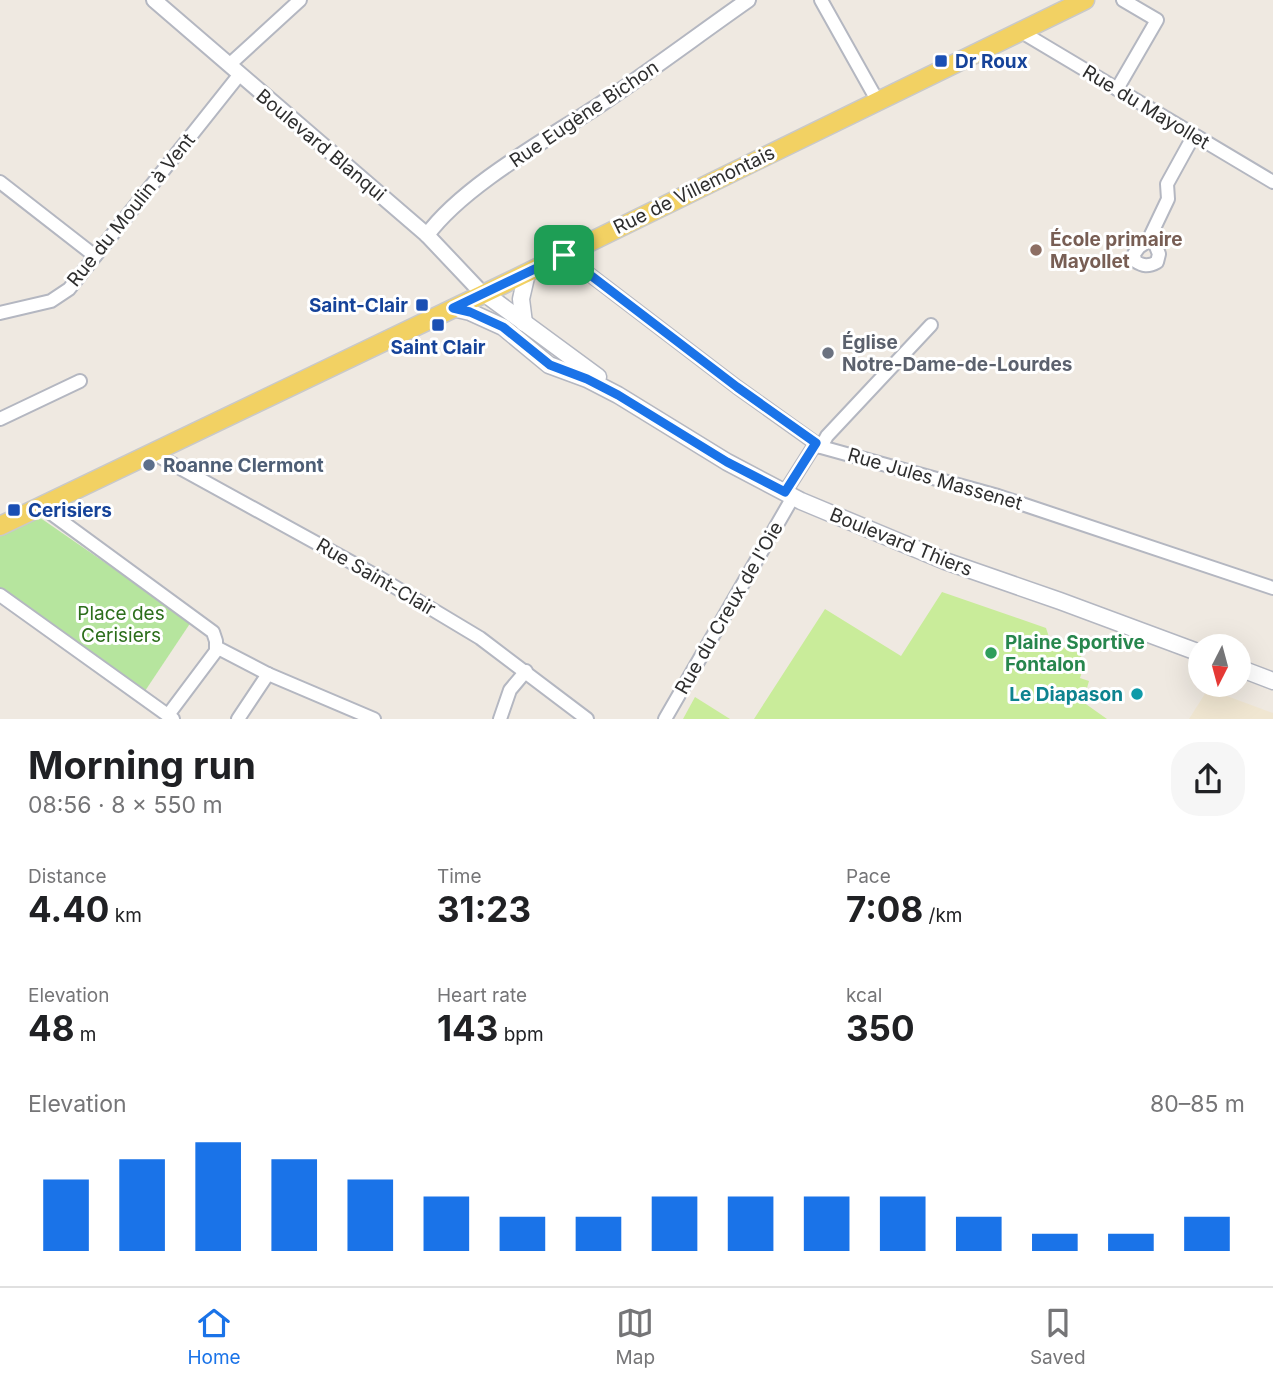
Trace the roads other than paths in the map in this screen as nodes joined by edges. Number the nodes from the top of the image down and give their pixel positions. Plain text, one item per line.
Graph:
1 (154, 0) edge
2 (300, 0) edge
3 (748, 0) edge
4 (821, 0) edge
5 (1085, 0) edge
6 (1123, 0) edge
7 (1020, 32) junction
8 (235, 69) junction
9 (1117, 89) junction
10 (877, 100) junction
11 (1194, 135) junction
12 (0, 182) edge
13 (1273, 182) edge
14 (427, 235) junction
15 (1148, 241) dead end
16 (564, 255) junction
17 (95, 256) junction
18 (527, 273) junction
19 (485, 293) junction
20 (453, 308) junction
21 (0, 313) edge
22 (524, 323) junction
23 (931, 325) dead end
24 (503, 327) junction
25 (80, 381) dead end
26 (618, 395) junction
27 (0, 419) edge
28 (819, 445) junction
29 (155, 451) junction
30 (789, 494) junction
31 (41, 506) junction
32 (0, 526) edge
33 (1273, 588) edge
34 (0, 595) edge
35 (216, 647) junction
36 (1188, 649) edge
37 (526, 671) junction
38 (1251, 673) edge
39 (268, 674) junction
40 (1273, 681) edge
41 (171, 717) edge
42 (238, 719) edge
43 (374, 719) edge
44 (500, 719) edge
45 (587, 719) edge
46 (665, 719) edge

1 - 8 street, Boulevard Blanqui
2 - 8 street, Rue du Moulin à Vent
3 - 14 street, Rue Eugène Bichon
4 - 10 street
5 - 7 main road, Rue de Villemontais
6 - 9 street
7 - 9 street, Rue du Mayollet
7 - 10 main road, Rue de Villemontais
8 - 14 street, Boulevard Blanqui
8 - 17 street, Rue du Moulin à Vent
9 - 11 street, Rue du Mayollet
10 - 16 main road, Rue de Villemontais
11 - 13 street, Rue du Mayollet
11 - 15 street
12 - 17 street
14 - 19 street, Boulevard Blanqui
16 - 18 main road, Rue de Villemontais
16 - 28 street, Rue Jules Massenet
17 - 21 street, Rue du Moulin à Vent
18 - 19 main road, Rue de Villemontais
18 - 22 main road
19 - 20 main road, Rue de Villemontais
19 - 22 main road, Boulevard Thiers
19 - 24 main road, Boulevard Thiers
20 - 24 main road, Boulevard Thiers
20 - 29 main road, Rue de Villemontais
22 - 26 main road, Boulevard Thiers
23 - 28 street, Rue du Creux de l'Oie
24 - 26 main road, Boulevard Thiers
25 - 27 street
26 - 30 main road, Boulevard Thiers
28 - 30 street, Rue du Creux de l'Oie
28 - 33 street, Rue Jules Massenet
29 - 31 main road, Rue de Villemontais
29 - 37 street, Rue Saint-Clair
30 - 36 main road, Boulevard Thiers
30 - 46 street, Rue du Creux de l'Oie
31 - 32 main road, Rue de Villemontais
31 - 35 street
34 - 41 street
35 - 39 street
35 - 41 street
37 - 44 street
37 - 45 street, Rue Saint-Clair
38 - 40 main road
39 - 42 street
39 - 43 street

